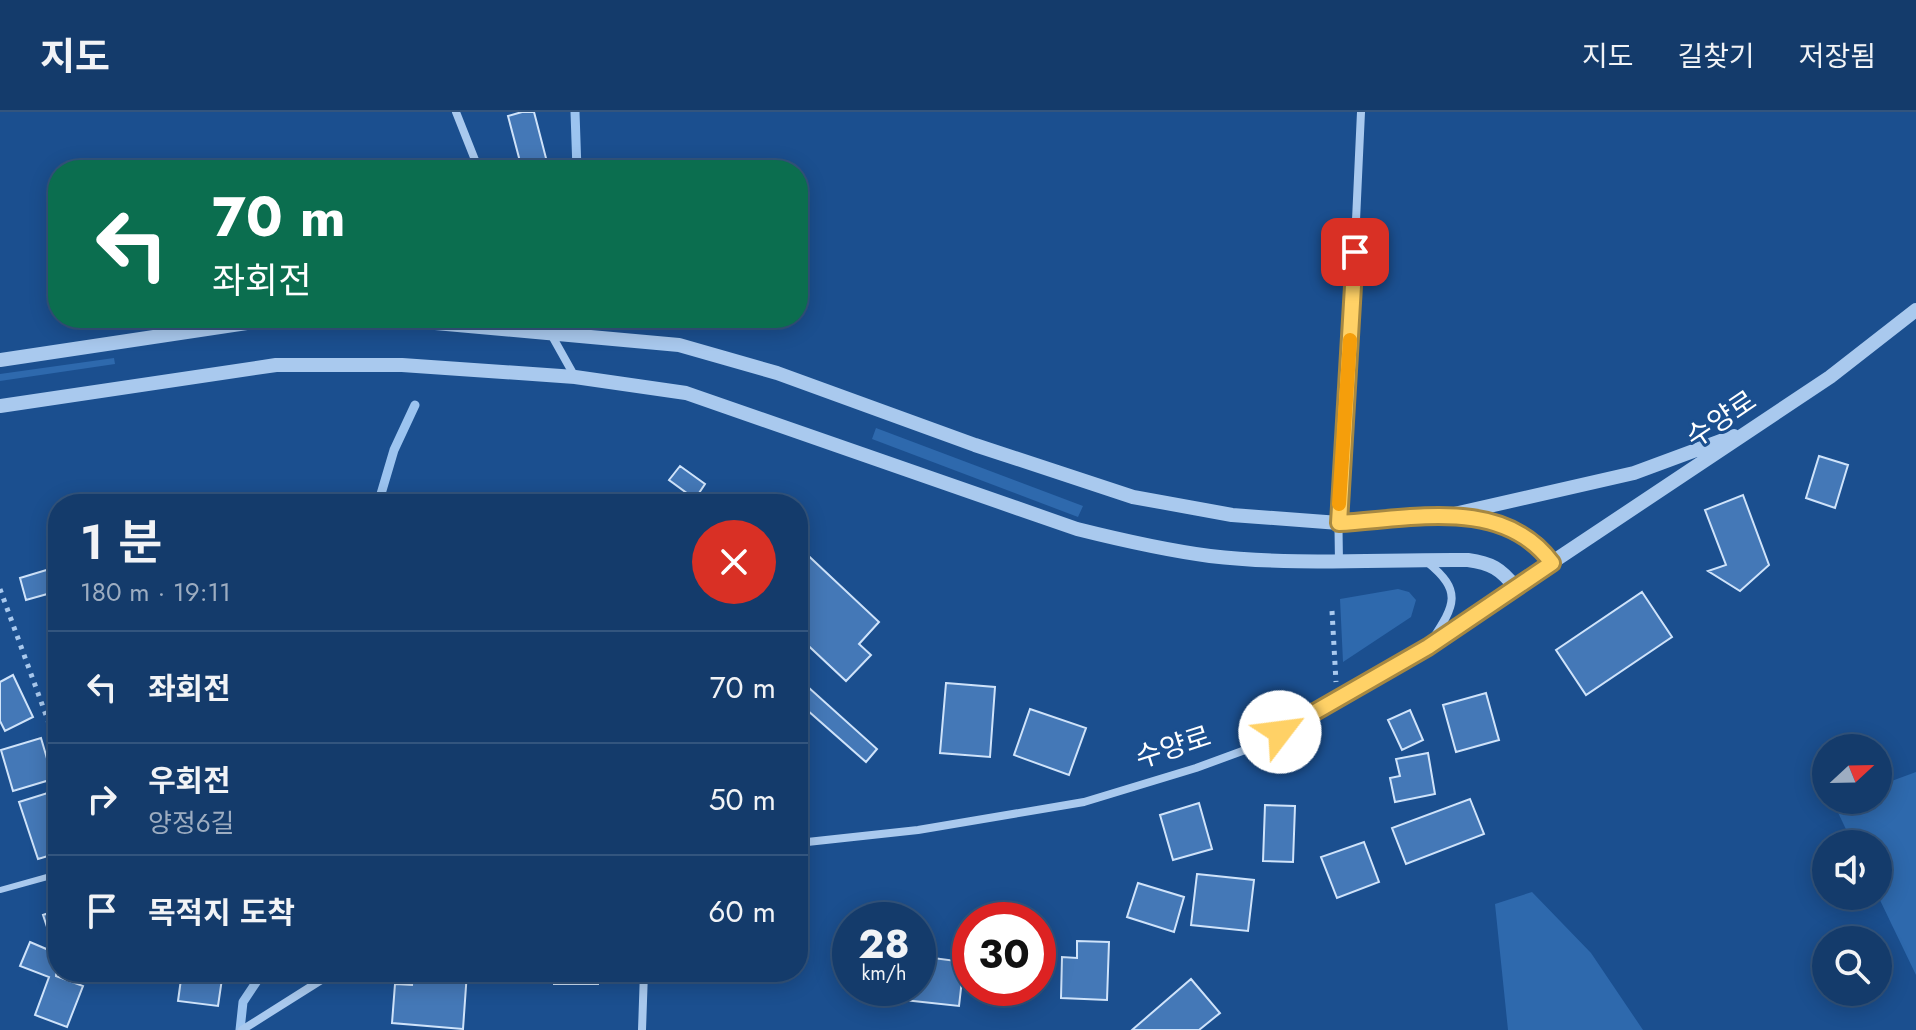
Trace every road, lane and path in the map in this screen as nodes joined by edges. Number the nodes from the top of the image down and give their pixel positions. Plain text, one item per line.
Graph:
1 (456, 112) edge
2 (1361, 112) edge
3 (475, 160) edge
4 (1916, 310) edge
5 (214, 328) edge
6 (494, 328) edge
7 (548, 328) edge
8 (551, 333) junction
9 (0, 360) edge
10 (575, 377) junction
11 (0, 406) edge
12 (1753, 429) junction
13 (1448, 516) junction
14 (1339, 523) junction
15 (1426, 561) junction
16 (1339, 562) junction
17 (1552, 563) junction
18 (1515, 587) junction
19 (0, 589) edge
20 (1332, 611) dead end
21 (1428, 647) junction
22 (1336, 700) junction
23 (48, 721) edge
24 (808, 842) edge
25 (48, 877) edge
26 (1, 892) edge
27 (318, 982) edge
28 (644, 982) edge
29 (242, 1030) edge
30 (642, 1030) edge

1 - 3 street
2 - 14 street
4 - 12 street, 수양로
5 - 9 street
6 - 8 street
7 - 8 street
8 - 10 street
8 - 14 street
10 - 11 street
10 - 16 street
12 - 13 street
12 - 17 street, 수양로
13 - 14 street
13 - 17 street
14 - 16 street
15 - 16 street
15 - 18 street
15 - 21 street
17 - 18 street, 수양로
18 - 21 street, 수양로
19 - 23 path
20 - 22 path
21 - 22 street, 수양로
22 - 24 street, 수양로
25 - 26 lane
27 - 29 street
28 - 30 street

